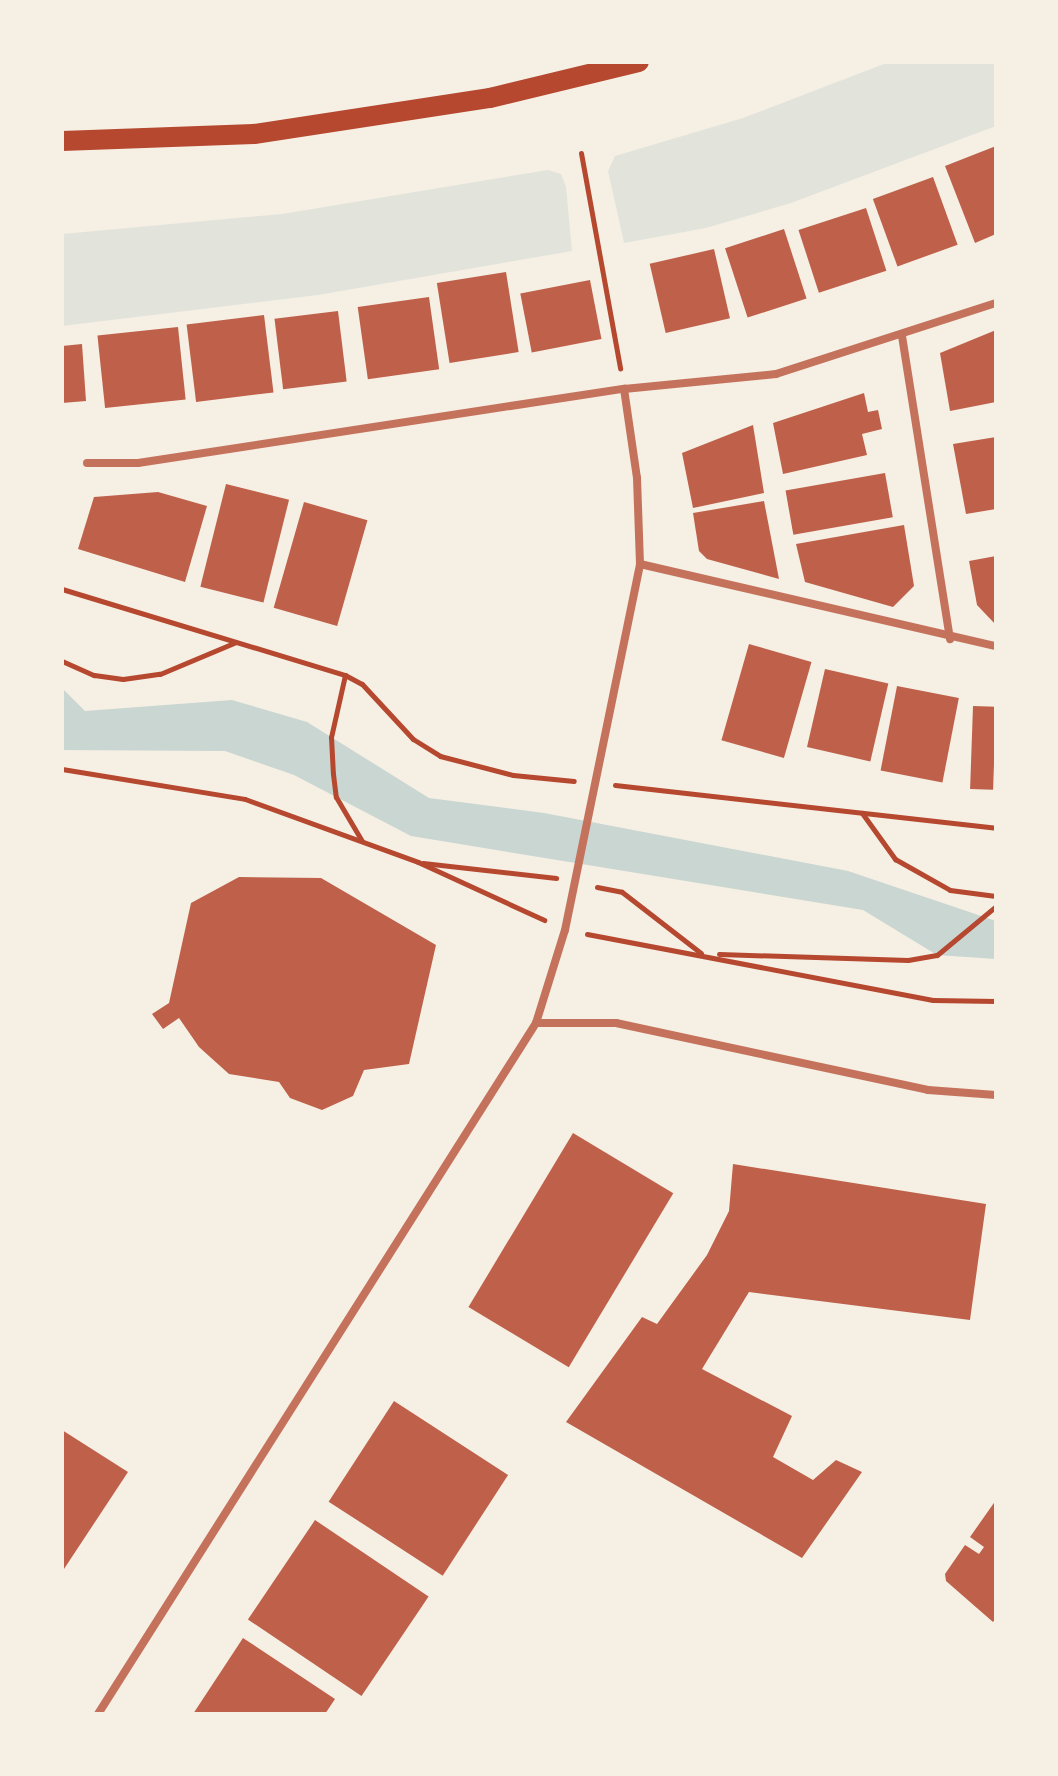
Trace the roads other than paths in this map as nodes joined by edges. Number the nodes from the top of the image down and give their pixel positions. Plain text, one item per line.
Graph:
1 (639, 62) edge
2 (62, 141) edge
3 (996, 303) edge
4 (902, 336) junction
5 (624, 389) junction
6 (87, 463) dead end
7 (640, 564) junction
8 (950, 639) junction
9 (996, 646) edge
10 (536, 1023) junction
11 (996, 1095) edge
12 (98, 1714) edge

1 - 2 main road
3 - 4 street
4 - 5 street
4 - 8 street
5 - 6 street
5 - 7 street
7 - 8 street
7 - 10 street
8 - 9 street
10 - 11 street
10 - 12 street

